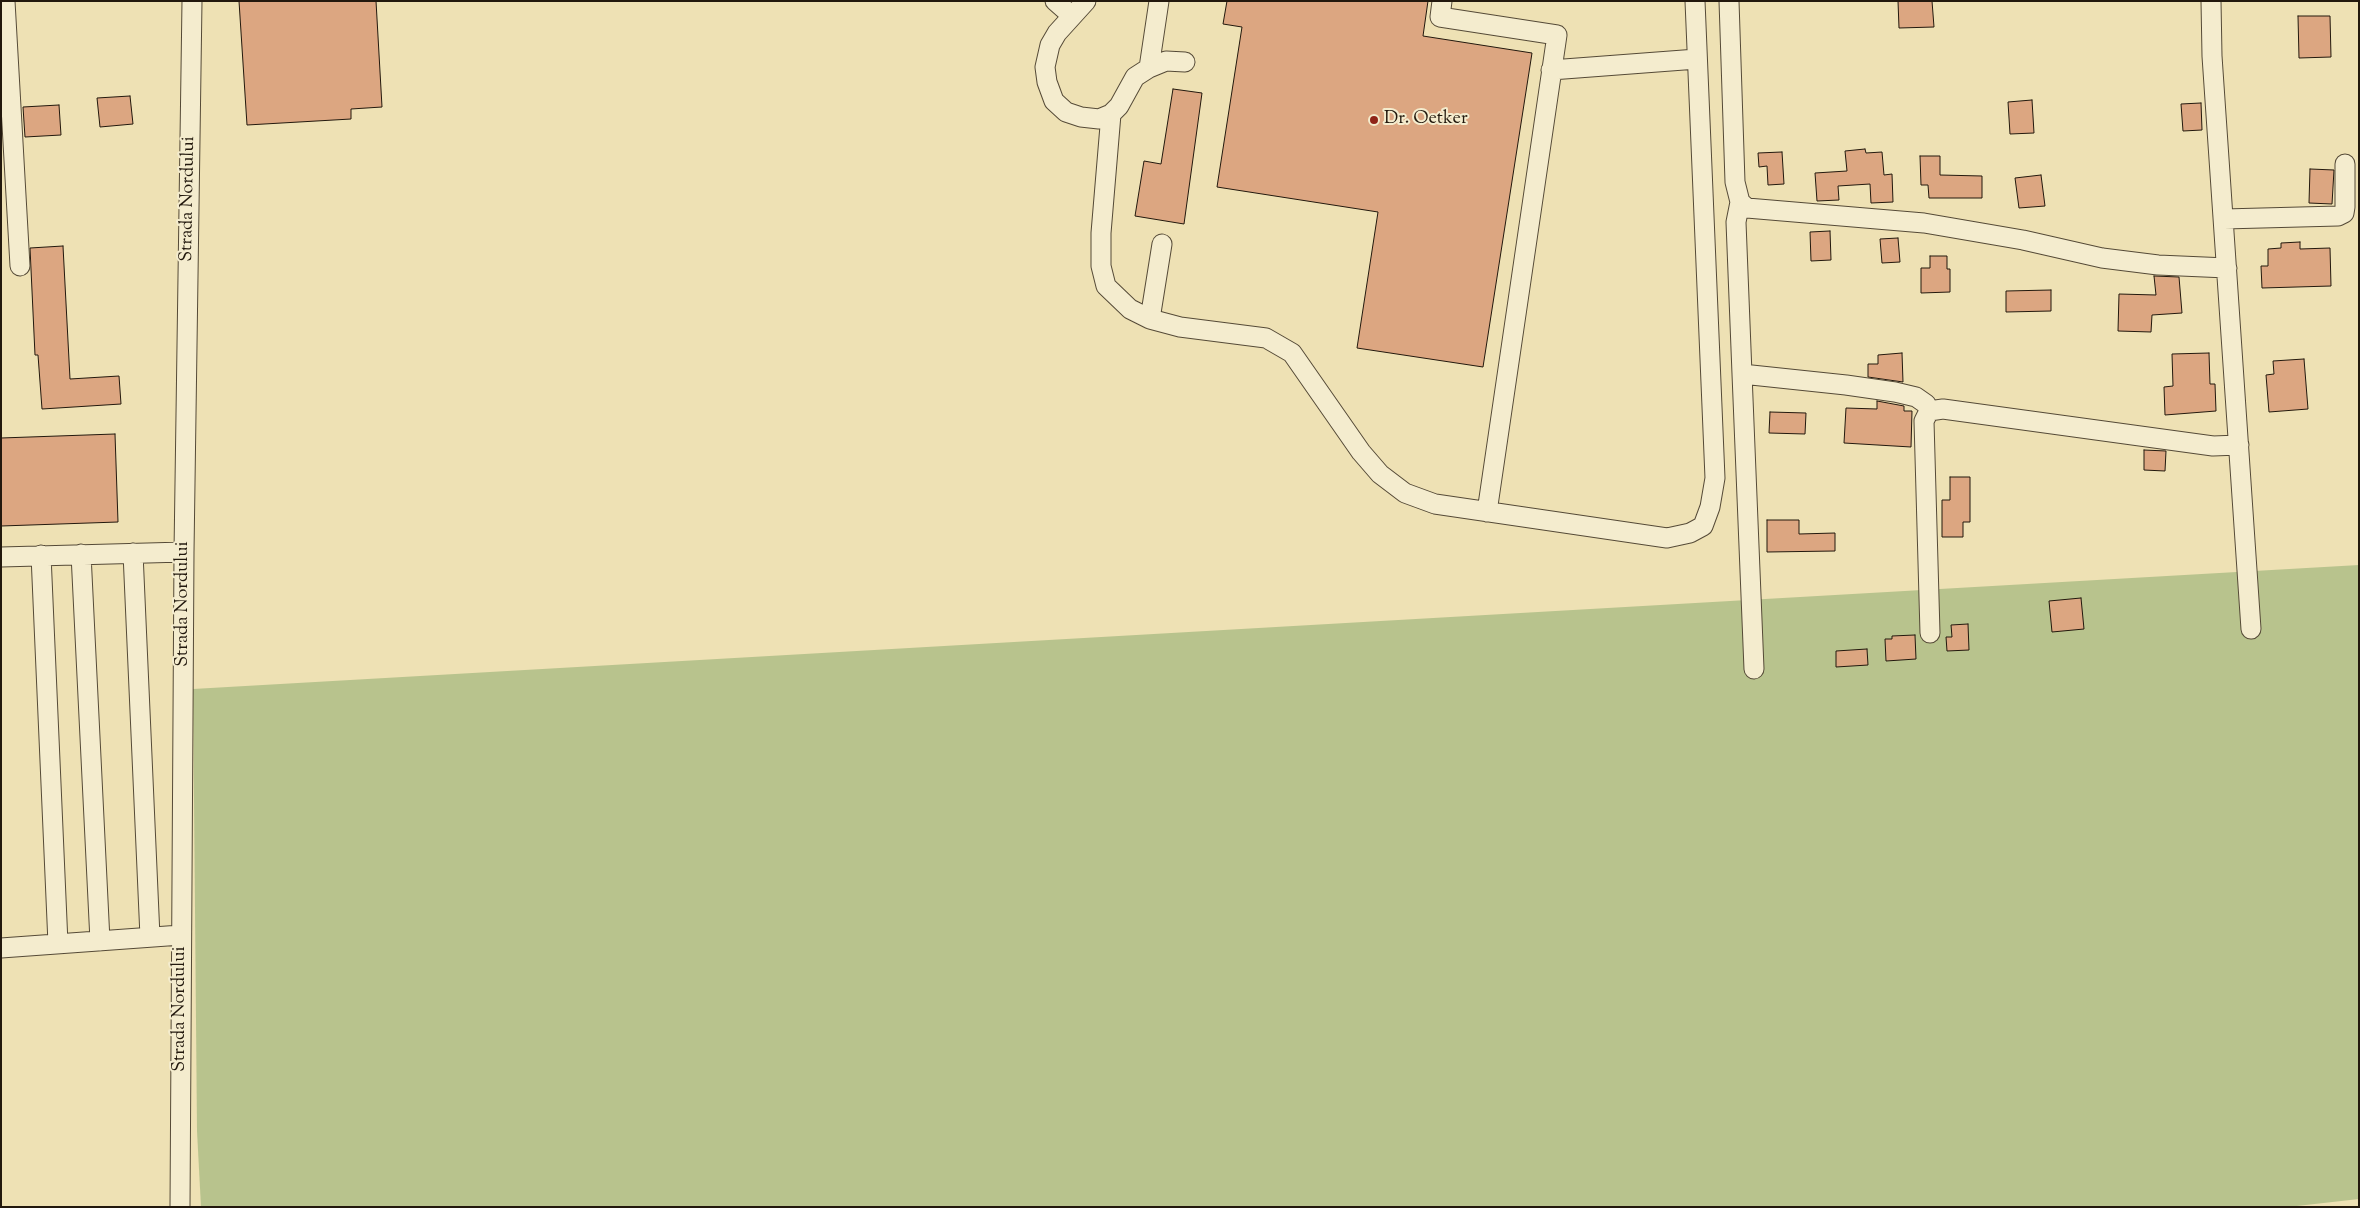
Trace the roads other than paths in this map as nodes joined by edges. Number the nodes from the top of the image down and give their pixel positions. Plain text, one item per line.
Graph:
1 (5, 1) edge
2 (192, 1) edge
3 (1055, 1) edge
4 (1086, 1) edge
5 (1159, 1) edge
6 (1442, 1) edge
7 (1695, 1) edge
8 (1729, 1) edge
9 (2211, 1) edge
10 (1072, 16) junction
11 (1697, 59) junction
12 (1185, 62) dead end
13 (1149, 68) junction
14 (1551, 70) junction
15 (1111, 114) junction
16 (2345, 164) dead end
17 (1740, 202) junction
18 (2224, 219) junction
19 (1162, 244) dead end
20 (20, 266) dead end
21 (2227, 268) junction
22 (1150, 319) junction
23 (1742, 374) junction
24 (1929, 411) junction
25 (2239, 445) junction
26 (1487, 512) junction
27 (184, 552) junction
28 (133, 553) junction
29 (80, 554) junction
30 (41, 555) junction
31 (1, 557) edge
32 (2252, 629) dead end
33 (1930, 633) dead end
34 (1754, 669) dead end
35 (181, 935) junction
36 (150, 937) junction
37 (100, 941) junction
38 (58, 944) junction
39 (1, 948) edge
40 (180, 1207) edge

1 - 20 street
2 - 27 street, Strada Nordului
3 - 10 street
4 - 10 street
5 - 13 street
6 - 14 street
7 - 11 street
8 - 17 street
9 - 18 street
10 - 15 street
11 - 14 street
11 - 26 street
12 - 13 street
13 - 15 street
14 - 26 street
15 - 22 street
16 - 18 street
17 - 21 street
17 - 23 street
18 - 21 street
19 - 22 street
21 - 25 street
22 - 26 street
23 - 24 street
23 - 34 street
24 - 25 street
24 - 33 street
25 - 32 street
27 - 28 street
27 - 35 street, Strada Nordului
28 - 29 street
28 - 36 street
29 - 30 street
29 - 37 street
30 - 31 street
30 - 38 street
35 - 36 street
35 - 40 street, Strada Nordului
36 - 37 street
37 - 38 street
38 - 39 street

